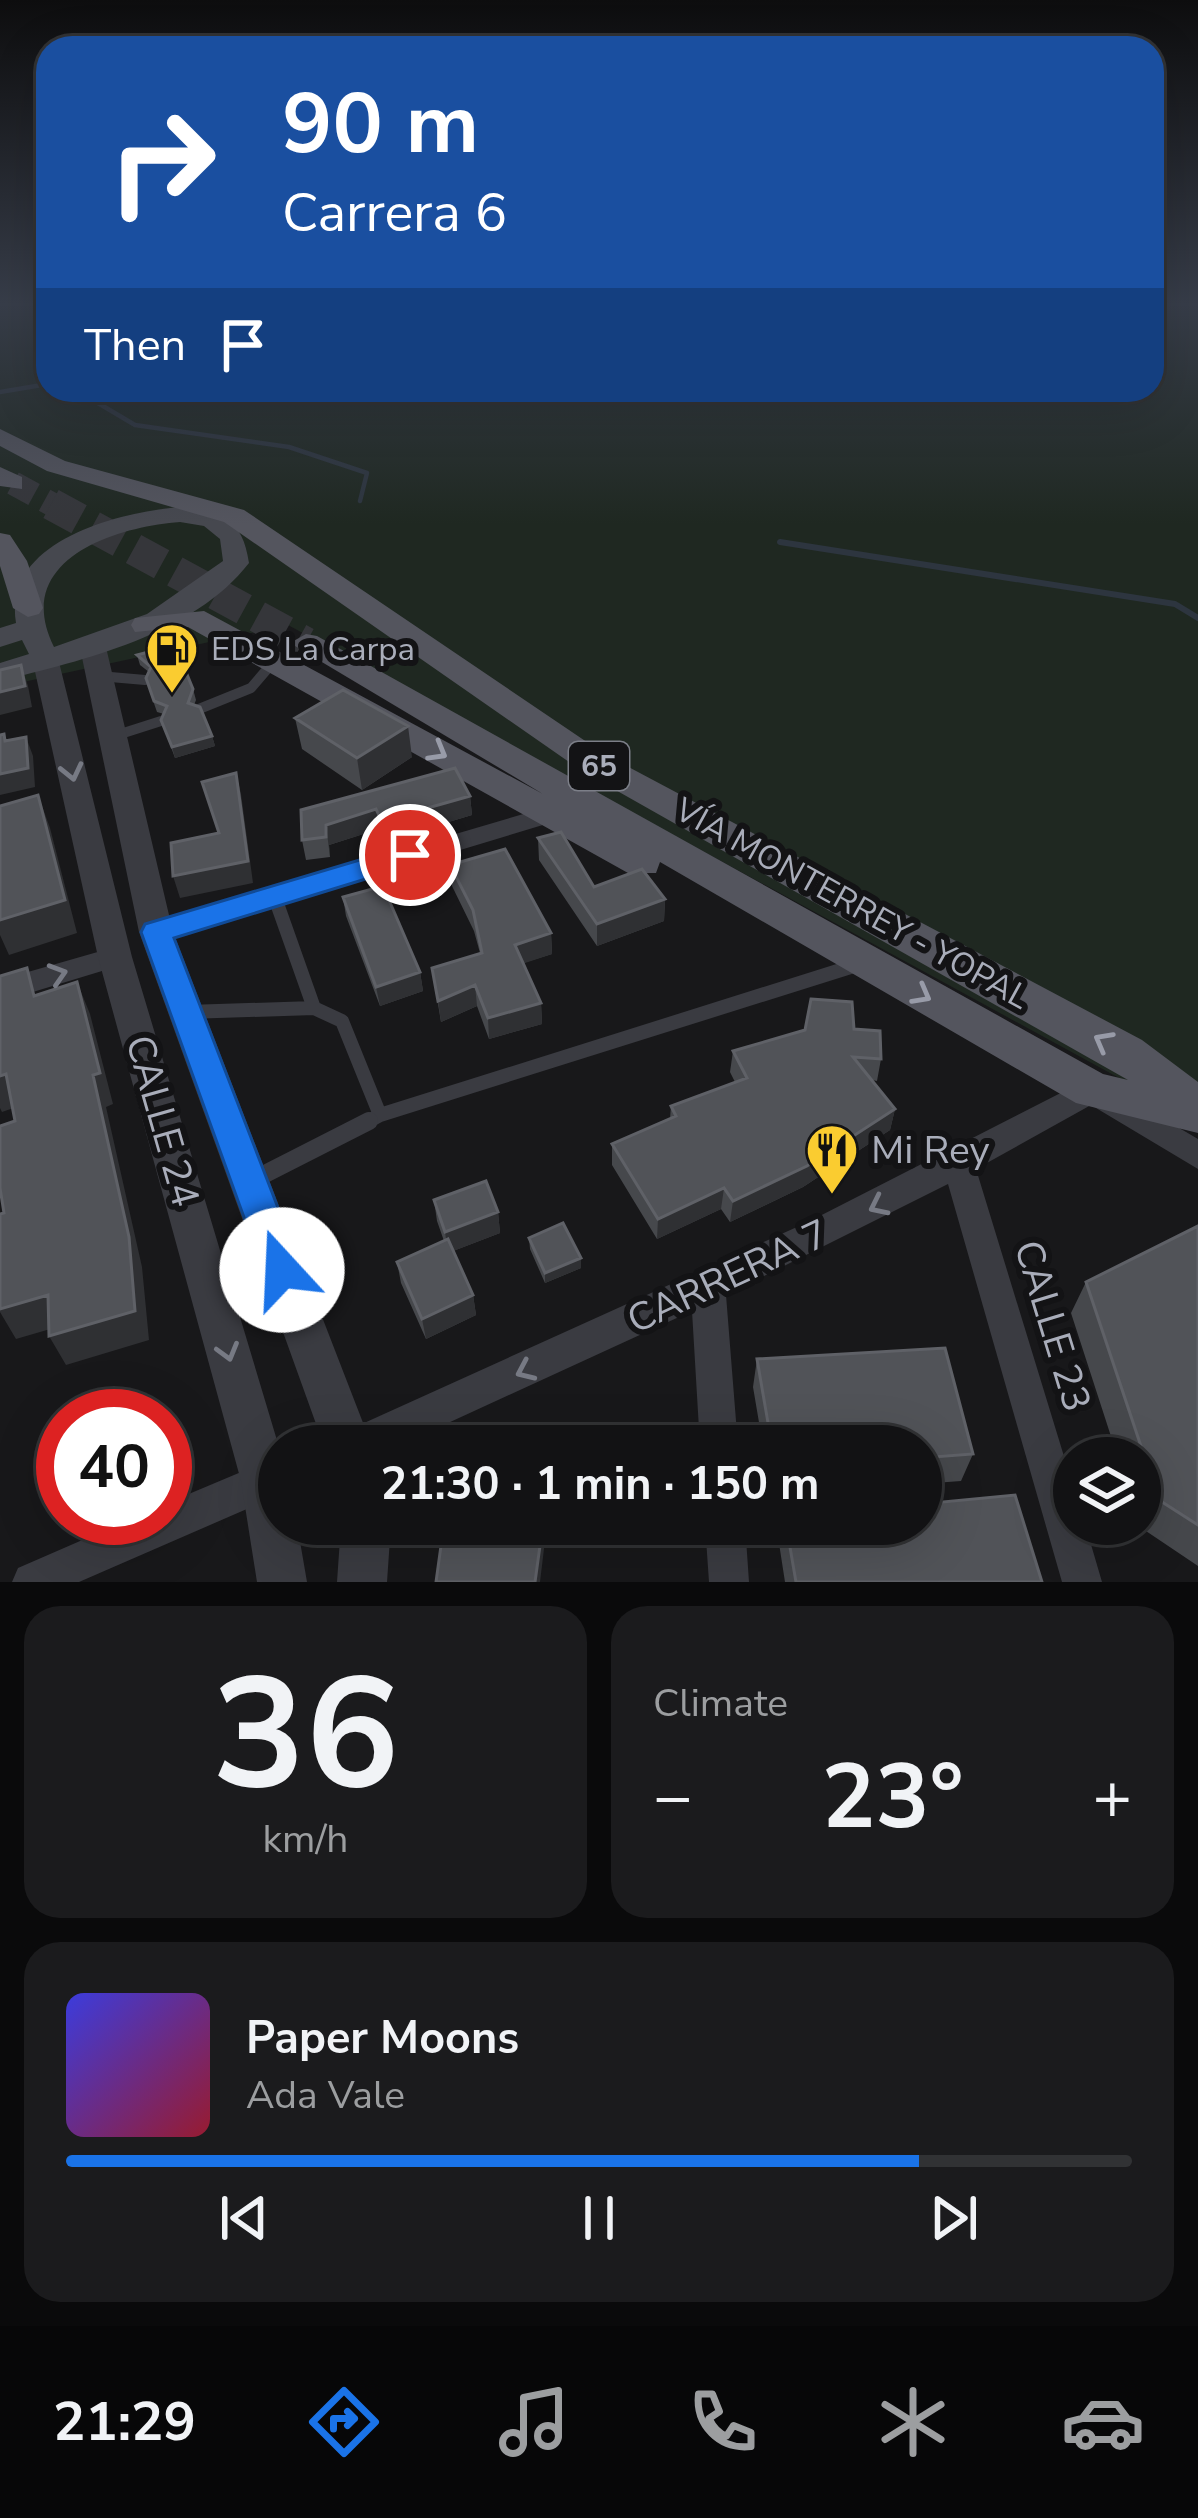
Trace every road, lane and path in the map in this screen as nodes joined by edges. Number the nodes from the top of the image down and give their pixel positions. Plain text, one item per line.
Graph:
1 (0, 436) edge
2 (56, 466) junction
3 (195, 517) junction
4 (232, 535) junction
5 (0, 542) edge
6 (146, 625) junction
7 (35, 631) junction
8 (0, 638) edge
9 (291, 651) junction
10 (94, 659) junction
11 (0, 672) edge
12 (146, 680) edge
13 (200, 709) edge
14 (161, 721) edge
15 (111, 737) junction
16 (594, 763) junction
17 (547, 815) junction
18 (274, 895) junction
19 (746, 897) junction
20 (156, 932) junction
21 (115, 956) junction
22 (865, 963) junction
23 (0, 991) edge
24 (314, 1008) junction
25 (186, 1012) junction
26 (1092, 1090) junction
27 (1198, 1112) edge
28 (380, 1115) junction
29 (1198, 1154) edge
30 (959, 1166) junction
31 (250, 1181) junction
32 (708, 1290) junction
33 (343, 1425) edge
34 (399, 1425) edge
35 (718, 1425) edge
36 (258, 1431) edge
37 (258, 1484) edge
38 (278, 1545) edge
39 (365, 1545) edge
40 (726, 1545) edge
41 (32, 1582) edge
42 (282, 1582) edge
43 (362, 1582) edge
44 (729, 1582) edge
45 (1082, 1582) edge

1 - 2 main road, VÍA MONTERREY - YOPAL / 65
2 - 3 main road
2 - 16 main road, VÍA MONTERREY - YOPAL / 65
3 - 4 main road
3 - 7 main road
4 - 6 main road
4 - 16 main road
5 - 7 main road
6 - 9 main road
6 - 10 main road
7 - 8 main road
7 - 10 main road
7 - 11 main road
7 -> 21 street, CALLE 24
9 - 13 lane
9 -> 17 main road
9 - 19 main road, VÍA MONTERREY - YOPAL / 65
10 - 12 lane
10 - 15 street, CALLE 24
14 - 15 lane
15 - 20 street, CALLE 24
27 -> 16 main road, VÍA MONTERREY - YOPAL / 65
17 - 18 street
17 - 19 main road
18 - 20 street
18 - 24 lane
19 - 22 main road, VÍA MONTERREY - YOPAL / 65
20 - 25 street, CALLE 24
23 -> 21 street
21 -> 36 street, CALLE 24
22 -> 26 main road, VÍA MONTERREY - YOPAL / 65
22 - 28 lane
24 - 25 lane
24 - 28 lane
25 - 31 street, CALLE 24
26 - 27 main road, VÍA MONTERREY - YOPAL / 65
26 - 29 street
26 - 30 street, CARRERA 7
28 - 31 lane
30 -> 32 street, CARRERA 7
30 - 45 street, CALLE 23
31 - 33 street, CALLE 24
32 -> 34 street, CARRERA 7
32 - 35 street
37 - 41 street
38 - 42 street, CALLE 24
39 - 43 street
40 - 44 street

